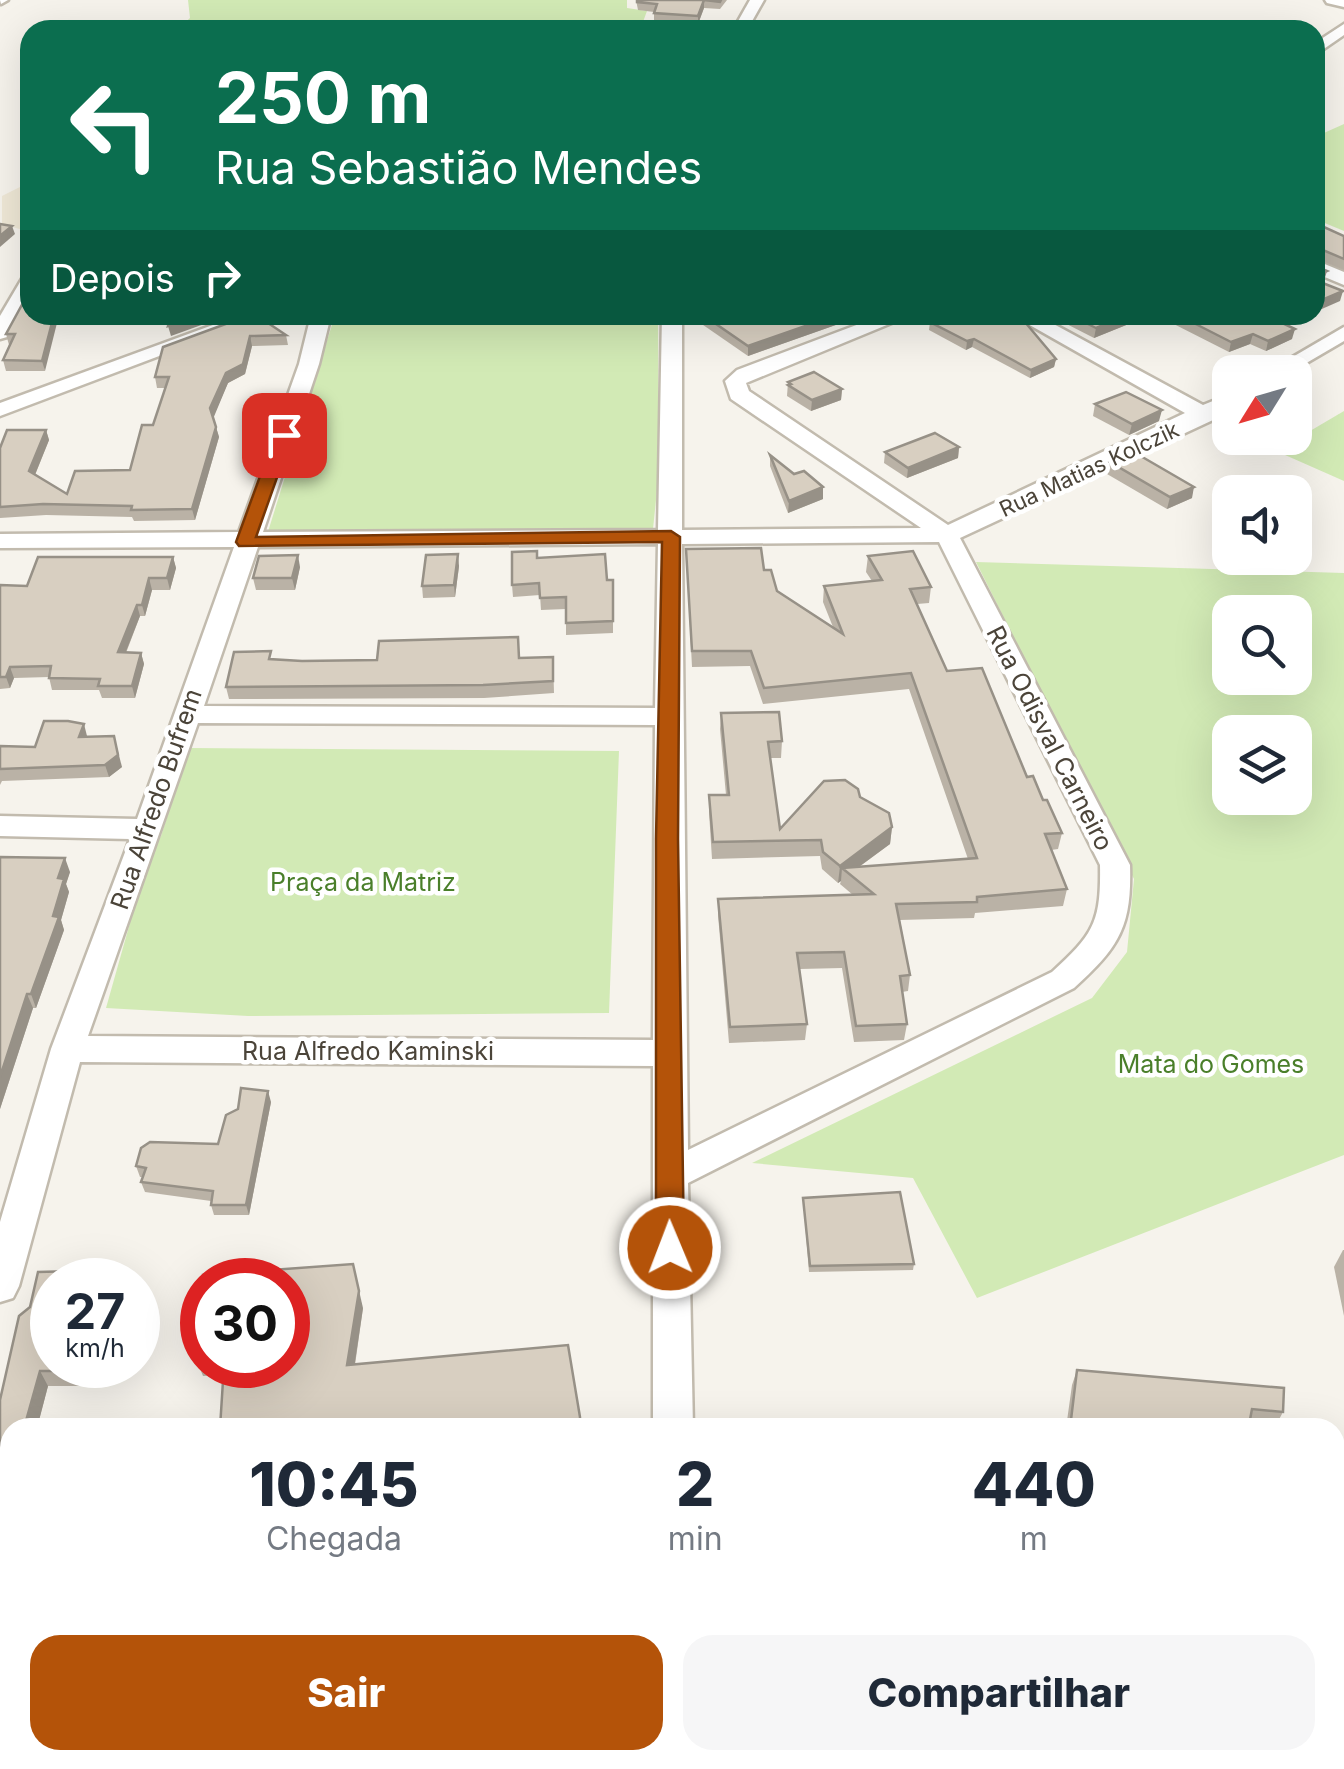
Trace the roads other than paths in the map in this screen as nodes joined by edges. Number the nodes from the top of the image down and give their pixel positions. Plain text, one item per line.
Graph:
1 (1332, 0) edge
2 (1344, 3) edge
3 (20, 298) edge
4 (231, 325) edge
5 (319, 325) edge
6 (672, 325) edge
7 (874, 325) edge
8 (1040, 325) edge
9 (0, 333) edge
10 (1344, 333) edge
11 (1306, 355) edge
12 (0, 410) edge
13 (1212, 411) edge
14 (1205, 415) junction
15 (947, 534) junction
16 (671, 537) junction
17 (0, 542) edge
18 (246, 542) junction
19 (186, 714) junction
20 (670, 716) junction
21 (0, 826) edge
22 (148, 829) junction
23 (67, 1049) junction
24 (670, 1053) junction
25 (669, 1176) junction
26 (2, 1271) edge
27 (673, 1418) edge

1 - 2 street
3 - 9 street
4 - 12 street
5 - 18 street, Rua Alfredo Bufrem
6 - 16 street
7 - 15 street, Rua Odisval Carneiro
8 - 14 street
10 - 11 street
13 - 14 street, Rua Matias Kolczik
14 - 15 street, Rua Matias Kolczik
15 - 16 street
15 - 25 street, Rua Odisval Carneiro
16 - 18 street
16 - 20 street
17 - 18 street
18 - 19 street, Rua Alfredo Bufrem
19 - 20 street
19 - 22 street, Rua Alfredo Bufrem
20 - 24 street
21 - 22 street
22 - 23 street, Rua Alfredo Bufrem
23 - 24 street, Rua Alfredo Kaminski
23 - 26 street, Rua Alfredo Bufrem
24 - 25 street
25 - 27 street

